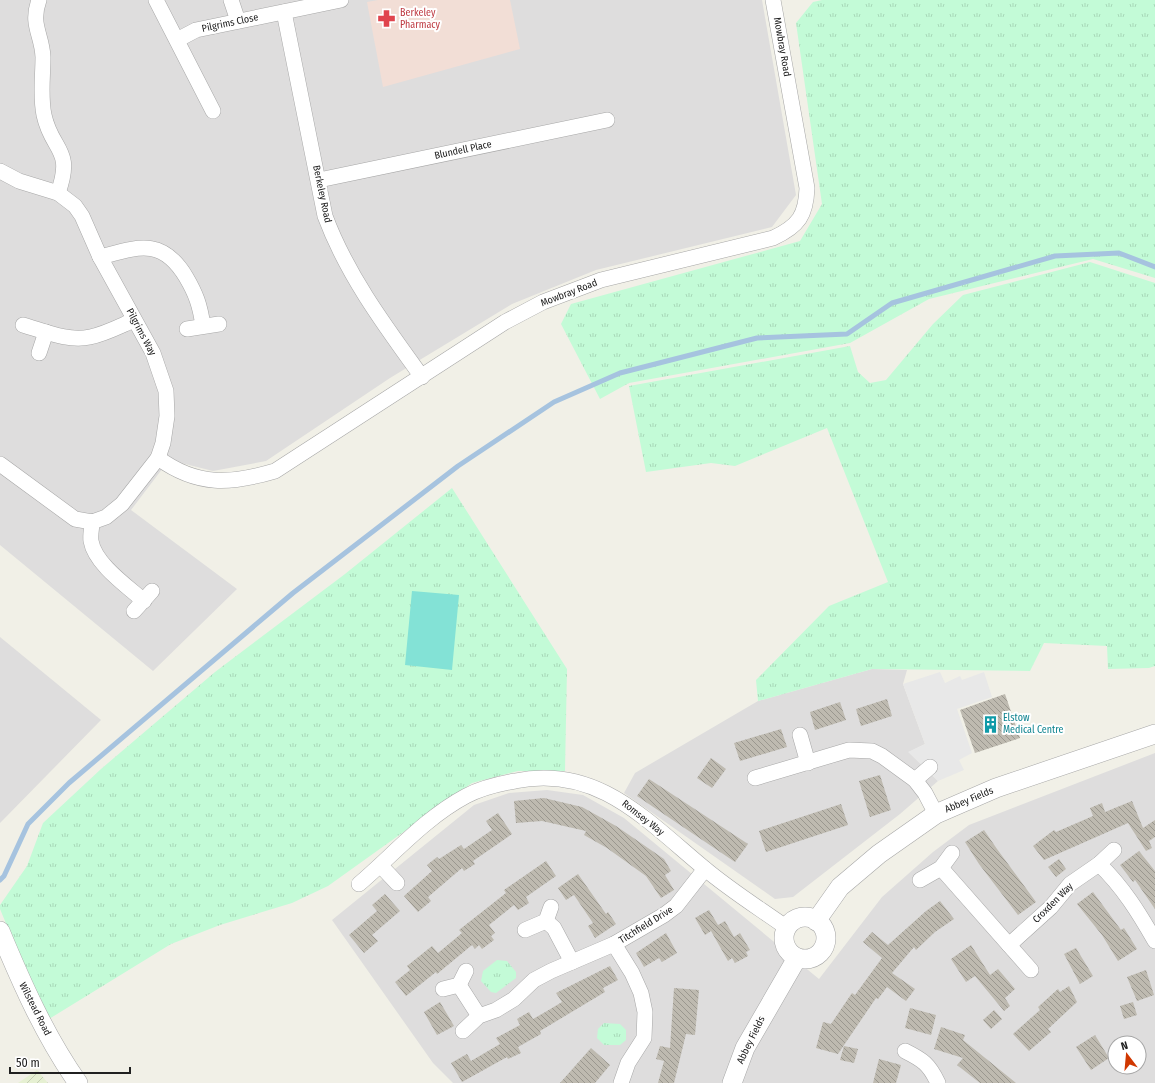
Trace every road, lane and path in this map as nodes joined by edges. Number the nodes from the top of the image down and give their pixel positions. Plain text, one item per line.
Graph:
1 (39, 0) edge
2 (156, 0) edge
3 (231, 0) edge
4 (341, 0) edge
5 (773, 0) edge
6 (284, 12) junction
7 (238, 21) junction
8 (177, 40) junction
9 (213, 111) dead end
10 (607, 120) dead end
11 (0, 171) edge
12 (319, 180) junction
13 (58, 193) junction
14 (100, 257) junction
15 (134, 320) junction
16 (218, 324) dead end
17 (23, 325) dead end
18 (204, 326) junction
19 (187, 329) dead end
20 (46, 332) junction
21 (39, 353) dead end
22 (422, 376) junction
23 (158, 458) junction
24 (0, 464) edge
25 (92, 522) junction
26 (143, 601) dead end
27 (800, 734) dead end
28 (1155, 734) edge
29 (808, 763) junction
30 (930, 767) dead end
31 (755, 778) dead end
32 (915, 780) junction
33 (936, 814) junction
34 (1114, 850) dead end
35 (952, 853) dead end
36 (1099, 864) junction
37 (381, 866) junction
38 (941, 868) junction
39 (705, 869) junction
40 (920, 880) dead end
41 (397, 883) dead end
42 (359, 884) dead end
43 (816, 921) junction
44 (787, 928) junction
45 (525, 930) dead end
46 (0, 932) edge
47 (1155, 941) edge
48 (614, 944) junction
49 (1009, 945) junction
50 (797, 958) junction
51 (572, 962) junction
52 (1031, 970) dead end
53 (466, 971) dead end
54 (459, 985) junction
55 (443, 989) dead end
56 (478, 1016) junction
57 (463, 1031) dead end
58 (904, 1051) dead end
59 (78, 1083) edge
60 (622, 1083) edge
61 (732, 1083) edge
62 (938, 1083) edge

1 - 13 street
2 - 8 street
3 - 7 street
4 - 6 street, Pilgrims Close
5 - 22 street, Mowbray Road
6 - 7 street, Pilgrims Close
6 - 12 street, Berkeley Road
7 - 8 street, Pilgrims Close
8 - 9 street
10 - 12 street, Blundell Place
11 - 13 street, Pilgrims Way
12 - 22 street, Berkeley Road
13 - 14 street, Pilgrims Way
14 - 15 street, Pilgrims Way
14 - 18 street
15 - 20 street
15 - 23 street, Pilgrims Way
16 - 18 street
17 - 20 street
18 - 19 street
20 - 21 street
22 - 23 street, Mowbray Road
23 - 25 street, Pilgrims Way
24 - 25 street
25 - 26 street
27 - 29 street
28 - 33 street, Abbey Fields
29 - 31 street
29 - 32 street
30 - 32 street
32 - 33 street
33 - 43 street, Abbey Fields
34 - 36 street, Croxden Way
35 - 38 street
36 - 47 street
36 - 49 street, Croxden Way
37 - 39 street, Romsey Way
37 - 41 street
37 - 42 street, Romsey Way
38 - 40 street
38 - 49 street
39 - 44 street, Romsey Way
39 - 48 street, Titchfield Drive
43 - 44 street
43 - 50 street
44 - 50 street
45 - 51 street
46 - 59 street, Wilstead Road
48 - 51 street, Titchfield Drive
48 - 60 street
49 - 52 street
50 - 61 street, Abbey Fields
51 - 56 street, Titchfield Drive
53 - 54 street
54 - 55 street
54 - 56 street
56 - 57 street, Titchfield Drive
58 - 62 street

